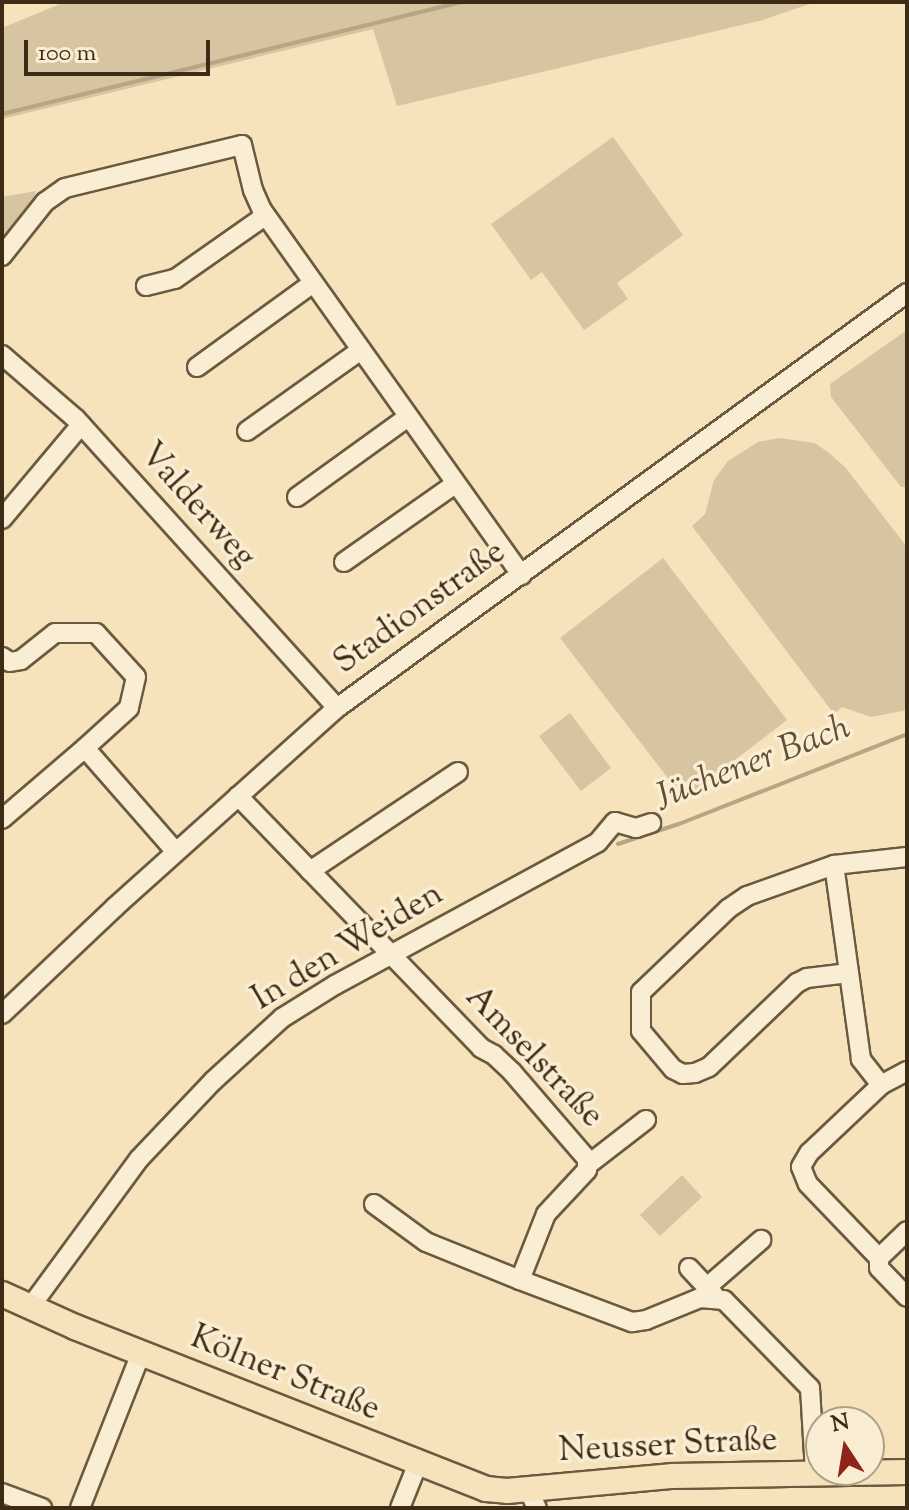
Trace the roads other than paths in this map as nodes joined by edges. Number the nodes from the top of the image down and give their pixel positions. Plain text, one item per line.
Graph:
1 (265, 216) junction
2 (2, 256) edge
3 (313, 283) junction
4 (146, 286) dead end
5 (907, 293) edge
6 (361, 350) junction
7 (2, 355) edge
8 (197, 367) dead end
9 (408, 417) junction
10 (81, 425) junction
11 (247, 431) dead end
12 (455, 484) junction
13 (297, 497) dead end
14 (2, 519) edge
15 (344, 562) dead end
16 (521, 575) junction
17 (2, 657) edge
18 (337, 708) junction
19 (85, 748) junction
20 (458, 772) dead end
21 (238, 796) junction
22 (2, 819) edge
23 (651, 823) dead end
24 (176, 852) junction
25 (907, 857) edge
26 (834, 865) junction
27 (310, 871) junction
28 (391, 955) junction
29 (849, 973) junction
30 (2, 1014) edge
31 (907, 1071) edge
32 (881, 1085) junction
33 (646, 1120) dead end
34 (589, 1164) junction
35 (374, 1204) dead end
36 (907, 1231) edge
37 (761, 1240) dead end
38 (879, 1258) junction
39 (689, 1268) dead end
40 (520, 1280) junction
41 (712, 1292) junction
42 (2, 1294) edge
43 (907, 1297) edge
44 (31, 1306) junction
45 (141, 1353) junction
46 (811, 1406) edge
47 (418, 1463) junction
48 (885, 1472) edge
49 (907, 1472) edge
50 (805, 1473) edge
51 (2, 1493) edge
52 (532, 1498) edge
53 (42, 1508) edge
54 (80, 1508) edge
55 (400, 1508) edge

1 - 2 street
1 - 3 street
1 - 4 street
3 - 6 street
3 - 8 street
5 - 16 street, Stadionstraße
6 - 9 street
6 - 11 street
7 - 10 street, Valderweg
9 - 12 street
9 - 13 street
10 - 14 street
10 - 18 street, Valderweg
12 - 15 street
12 - 16 street
16 - 18 street, Stadionstraße
17 - 19 street
18 - 21 street, Stadionstraße
19 - 22 street
19 - 24 street
20 - 27 street
21 - 24 street, Stadionstraße
21 - 27 street, Amselstraße
23 - 28 street, In den Weiden
24 - 30 street, Stadionstraße
25 - 26 street
26 - 29 street
26 - 29 street
27 - 28 street, Amselstraße
28 - 34 street, Amselstraße
28 - 44 street, In den Weiden
29 - 32 street
31 - 32 street
32 - 38 street
33 - 34 street
34 - 40 street, Amselstraße
35 - 40 street
36 - 38 street
37 - 41 street
38 - 43 street
39 - 41 street
40 - 41 street
41 - 46 street
42 - 44 main road, Kölner Straße
44 - 45 main road, Kölner Straße
45 - 47 main road, Kölner Straße
45 - 54 street
47 - 52 main road, Kölner Straße
47 - 55 street
48 - 49 main road, Neusser Straße
50 - 52 main road, Neusser Straße
51 - 53 street

